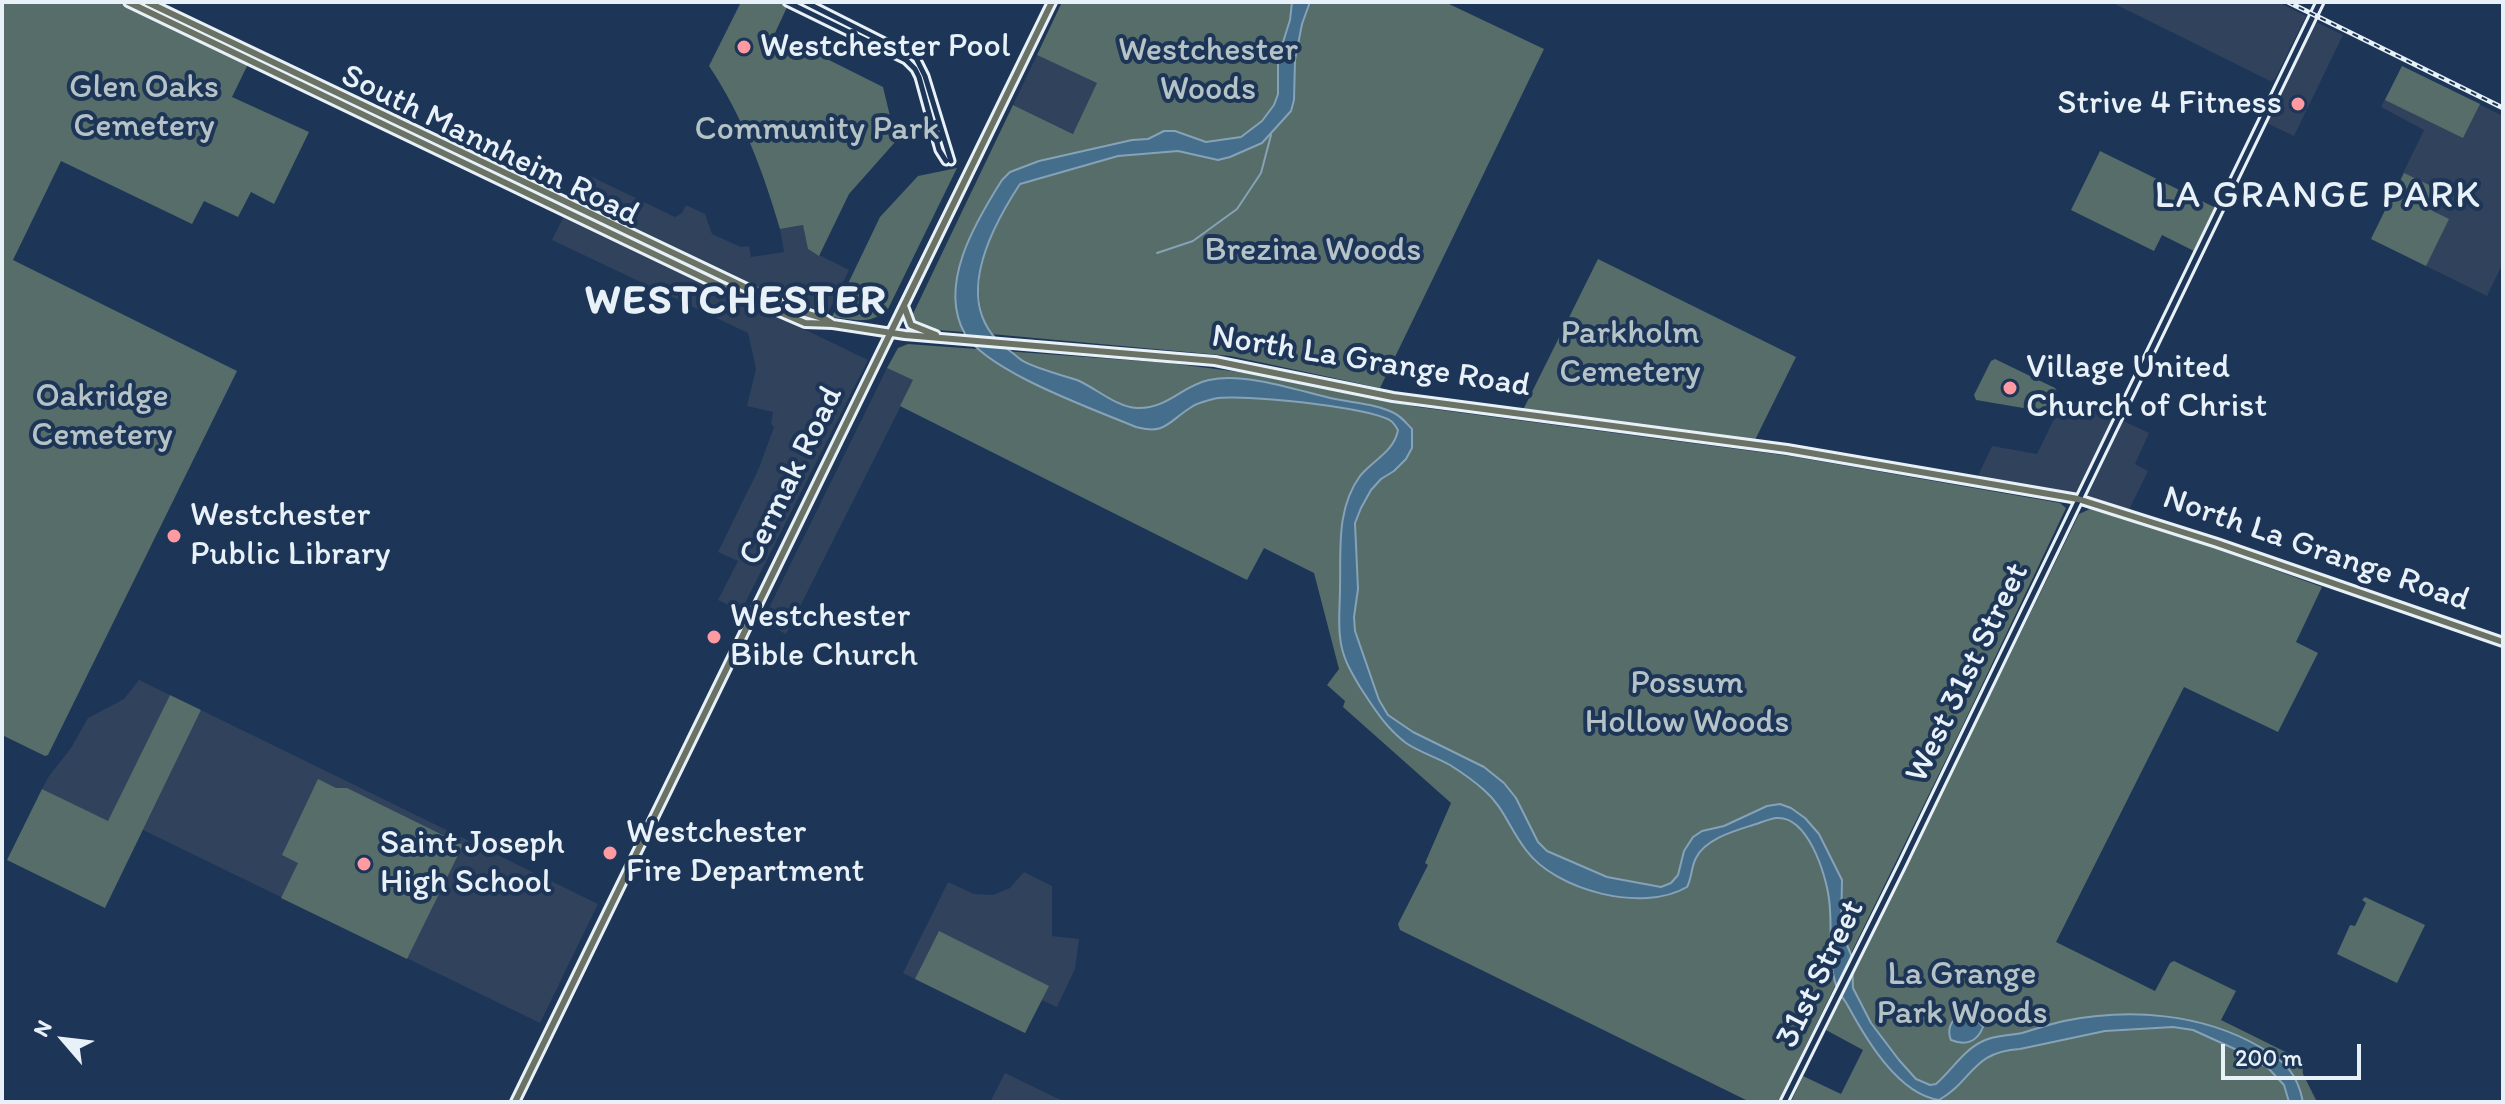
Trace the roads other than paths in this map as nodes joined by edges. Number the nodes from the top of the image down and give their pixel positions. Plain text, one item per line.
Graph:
1 (128, 2) edge
2 (147, 2) edge
3 (787, 2) edge
4 (805, 2) edge
5 (1052, 2) edge
6 (2320, 2) edge
7 (904, 306) junction
8 (833, 324) junction
9 (890, 334) junction
10 (951, 340) junction
11 (2078, 499) junction
12 (2503, 642) edge
13 (1901, 867) joint
14 (515, 1102) edge
15 (1784, 1102) edge

1 - 8 main road, South Mannheim Road
2 - 8 main road, South Mannheim Road
3 - 4 main road
5 - 7 main road, Cermak Road
6 - 11 main road, West 31st Street
7 - 9 main road, Cermak Road
7 - 10 main road
8 - 9 main road, South Mannheim Road
9 - 10 main road, North La Grange Road
9 - 14 main road, Cermak Road
10 - 11 main road, North La Grange Road
11 - 12 main road, North La Grange Road
11 - 13 main road, West 31st Street
13 - 15 main road, 31st Street

